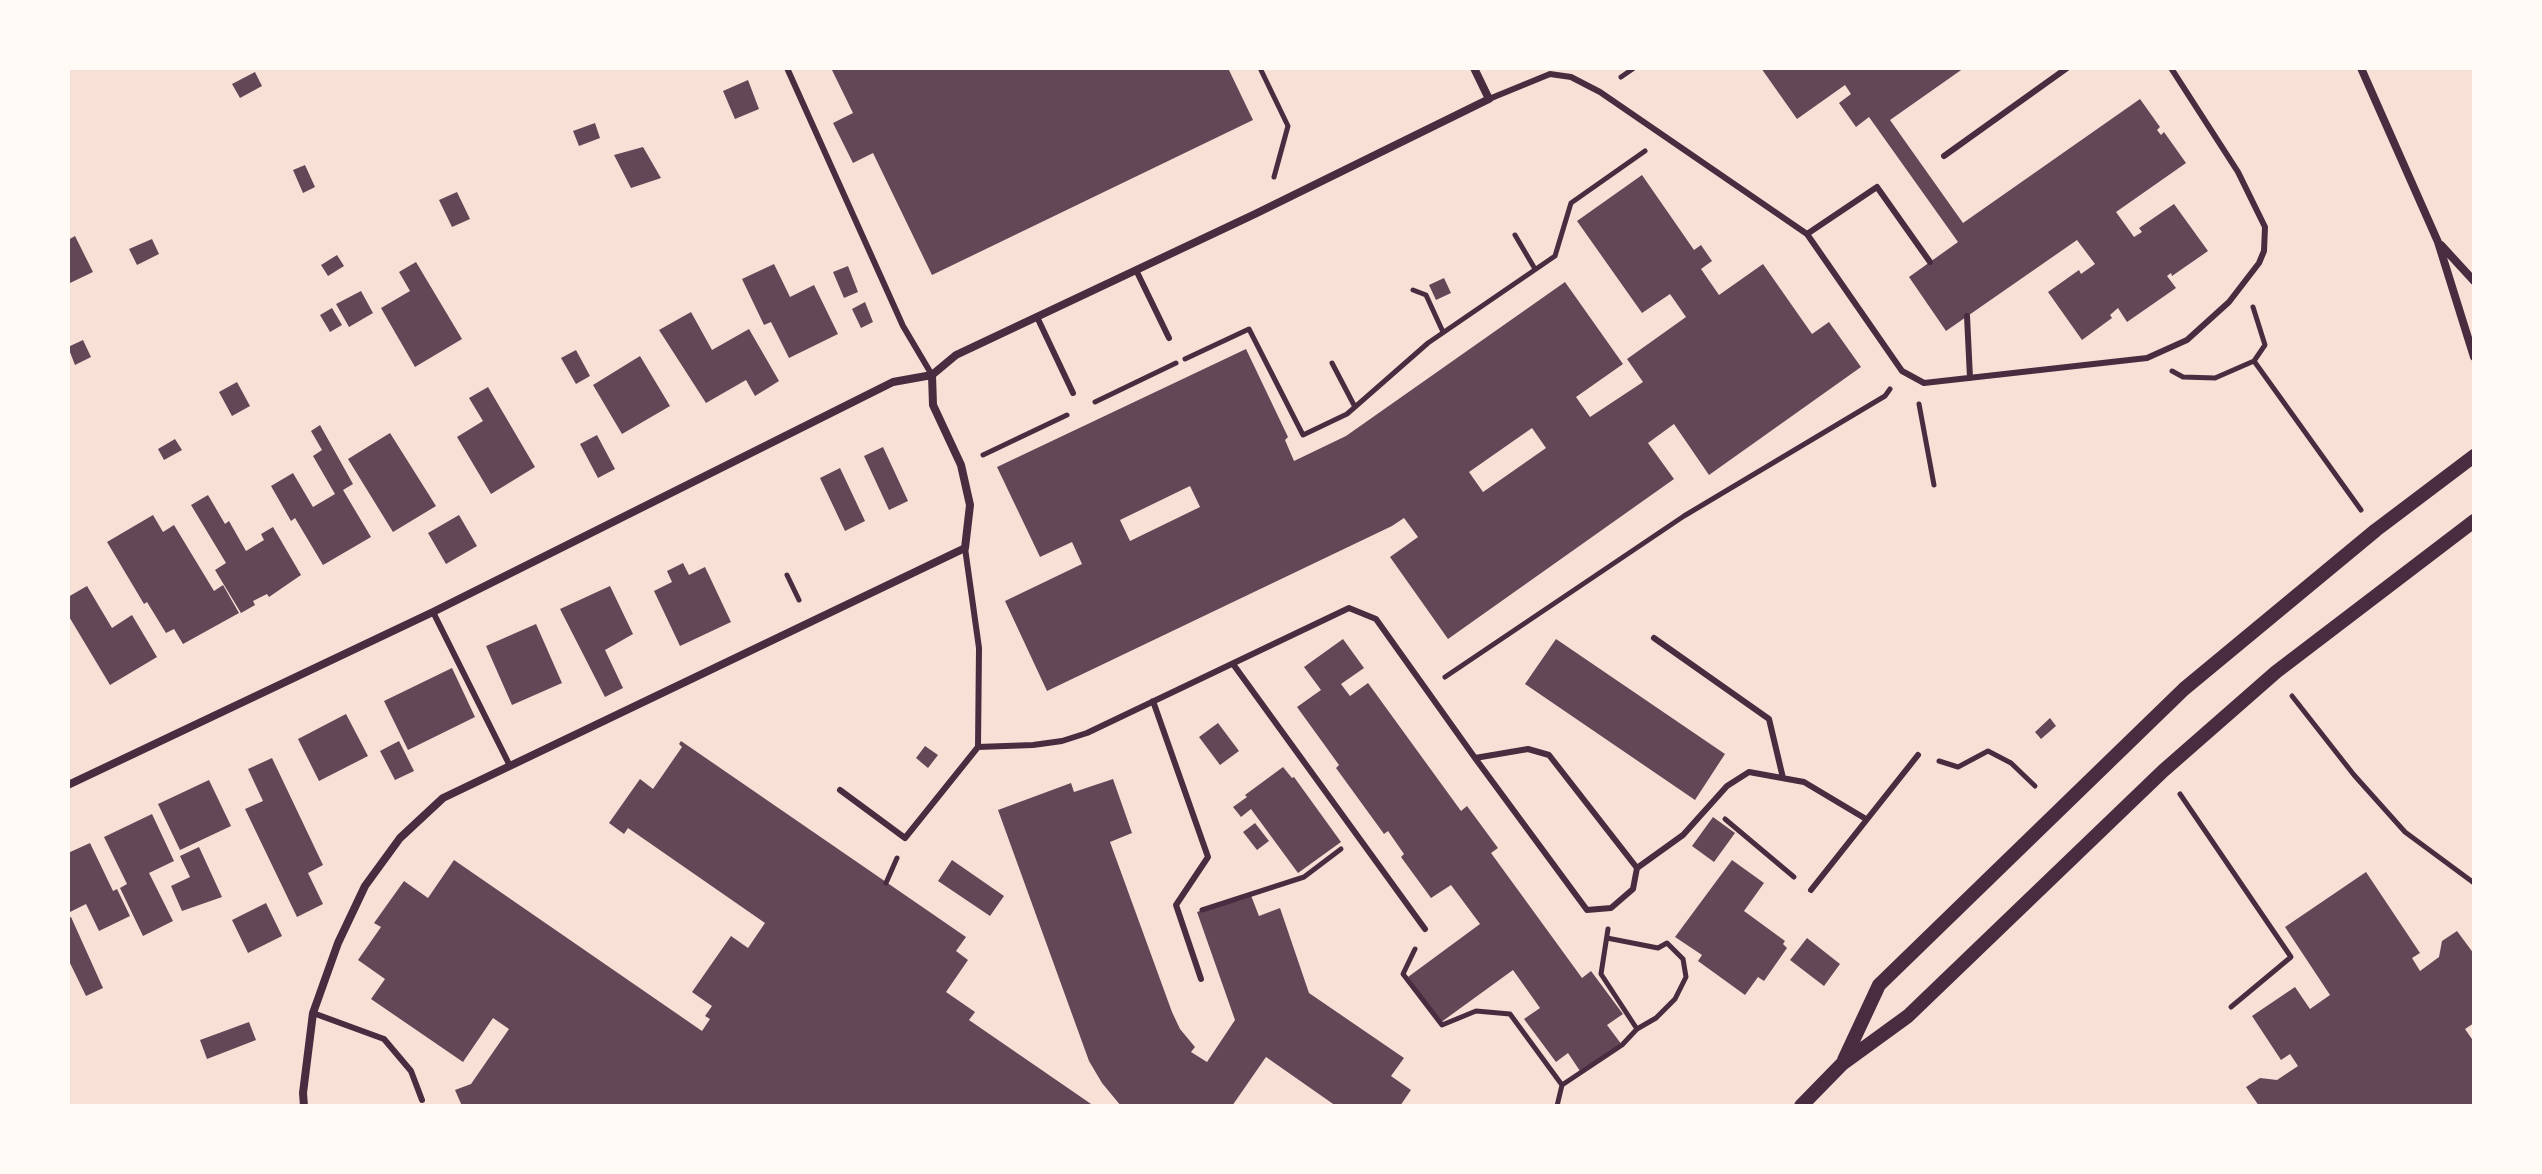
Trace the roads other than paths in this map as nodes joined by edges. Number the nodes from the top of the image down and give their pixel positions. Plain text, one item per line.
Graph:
1 (787, 68) edge
2 (1474, 68) edge
3 (2067, 68) edge
4 (2171, 68) edge
5 (2361, 68) edge
6 (1489, 99) junction
7 (1944, 156) dead end
8 (1807, 234) junction
9 (2438, 242) junction
10 (1930, 262) dead end
11 (1136, 270) junction
12 (2474, 281) edge
13 (1967, 316) dead end
14 (1037, 317) junction
15 (1169, 338) dead end
16 (2474, 357) edge
17 (932, 375) junction
18 (1970, 378) junction
19 (1073, 393) dead end
20 (2474, 456) edge
21 (2474, 521) edge
22 (965, 548) junction
23 (433, 612) junction
24 (1654, 638) dead end
25 (1233, 664) junction
26 (1153, 701) junction
27 (978, 747) junction
28 (1918, 755) road end
29 (1475, 758) junction
30 (510, 766) junction
31 (1783, 778) junction
32 (68, 785) edge
33 (840, 790) dead end
34 (1866, 819) junction
35 (1637, 868) junction
36 (1811, 890) road end
37 (1425, 929) road end
38 (1201, 979) dead end
39 (313, 1013) junction
40 (1842, 1064) junction
41 (422, 1100) dead end
42 (304, 1106) edge
43 (1801, 1106) edge

1 - 17 lane
2 - 6 street
3 - 7 lane
4 - 18 lane
5 - 9 street
6 - 8 lane
6 - 11 street
8 - 10 lane
8 - 18 lane
9 - 12 street
9 - 16 street
11 - 14 street
11 - 15 lane
13 - 18 lane
14 - 17 street
14 - 19 lane
17 - 22 street
17 - 23 street
20 - 40 street
21 - 40 street
22 - 27 lane
22 - 30 street
23 - 30 lane
23 - 32 street
24 - 31 lane
25 - 26 lane
25 - 29 lane
25 - 37 lane
26 - 27 lane
26 - 38 lane
27 - 33 lane
28 - 34 lane
29 - 35 lane
29 - 35 lane
30 - 39 street
31 - 34 lane
31 - 35 lane
34 - 36 lane
39 - 41 lane
39 - 42 street
40 - 43 street

